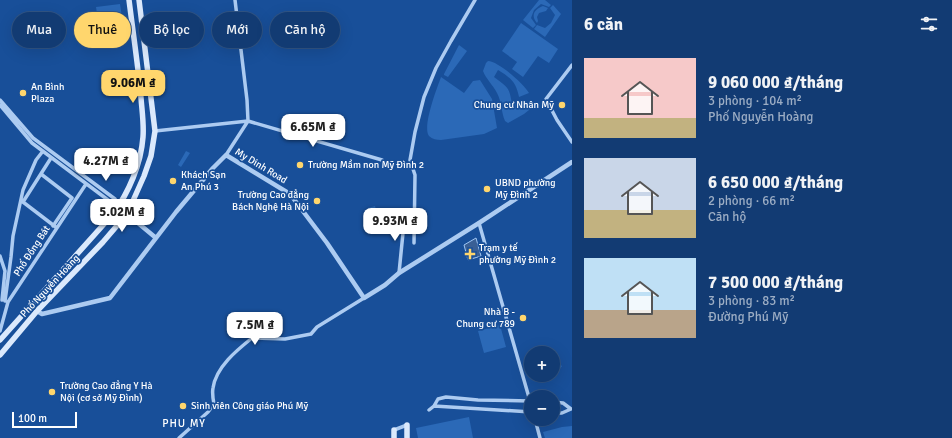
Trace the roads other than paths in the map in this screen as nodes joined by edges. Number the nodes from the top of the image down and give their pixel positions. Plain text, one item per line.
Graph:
1 (129, 0) edge
2 (138, 0) edge
3 (235, 0) edge
4 (476, 0) edge
5 (572, 65) edge
6 (0, 100) edge
7 (0, 105) edge
8 (248, 121) junction
9 (155, 131) junction
10 (572, 142) edge
11 (42, 151) junction
12 (226, 155) junction
13 (51, 158) junction
14 (382, 160) dead end
15 (572, 162) edge
16 (41, 174) junction
17 (86, 184) junction
18 (119, 207) junction
19 (126, 213) junction
20 (479, 223) junction
21 (414, 225) junction
22 (55, 227) junction
23 (156, 238) junction
24 (414, 243) dead end
25 (0, 256) edge
26 (399, 273) junction
27 (364, 298) junction
28 (37, 312) junction
29 (0, 331) edge
30 (0, 340) edge
31 (0, 355) edge
32 (527, 390) edge
33 (524, 401) edge
34 (560, 403) edge
35 (434, 406) junction
36 (571, 409) edge
37 (429, 410) dead end
38 (524, 412) edge
39 (560, 413) edge
40 (408, 425) joint
41 (537, 426) edge
42 (394, 430) joint
43 (179, 438) edge
44 (394, 438) edge
45 (407, 438) edge
46 (540, 438) edge

1 - 18 main road, Phố Nguyễn Hoàng
2 - 9 main road, Phố Nguyễn Hoàng
3 - 8 street
4 - 21 street
5 - 10 street
6 - 18 street
7 - 11 street
8 - 9 street
8 - 12 street
8 - 14 street
9 - 19 main road, Phố Nguyễn Hoàng
11 - 13 street
11 - 25 street
12 - 23 street, My Dinh Road
12 - 27 street, My Dinh Road
13 - 16 street
13 - 17 street
15 - 20 street
16 - 22 street
16 - 22 street
17 - 18 street
17 - 22 street, Phố Đồng Bát
18 - 19 street
18 - 30 main road, Phố Nguyễn Hoàng
19 - 23 street
19 - 28 main road, Phố Nguyễn Hoàng
20 - 26 street
20 - 32 street
21 - 24 street
21 - 26 street
22 - 29 street, Phố Đồng Bát
23 - 28 street, My Dinh Road
26 - 27 street
27 - 43 street
28 - 31 main road, Phố Nguyễn Hoàng
33 - 35 street
34 - 36 street
35 - 37 street
35 - 38 street
36 - 39 street
40 - 42 street
40 - 45 main road
41 - 46 street
42 - 44 main road

